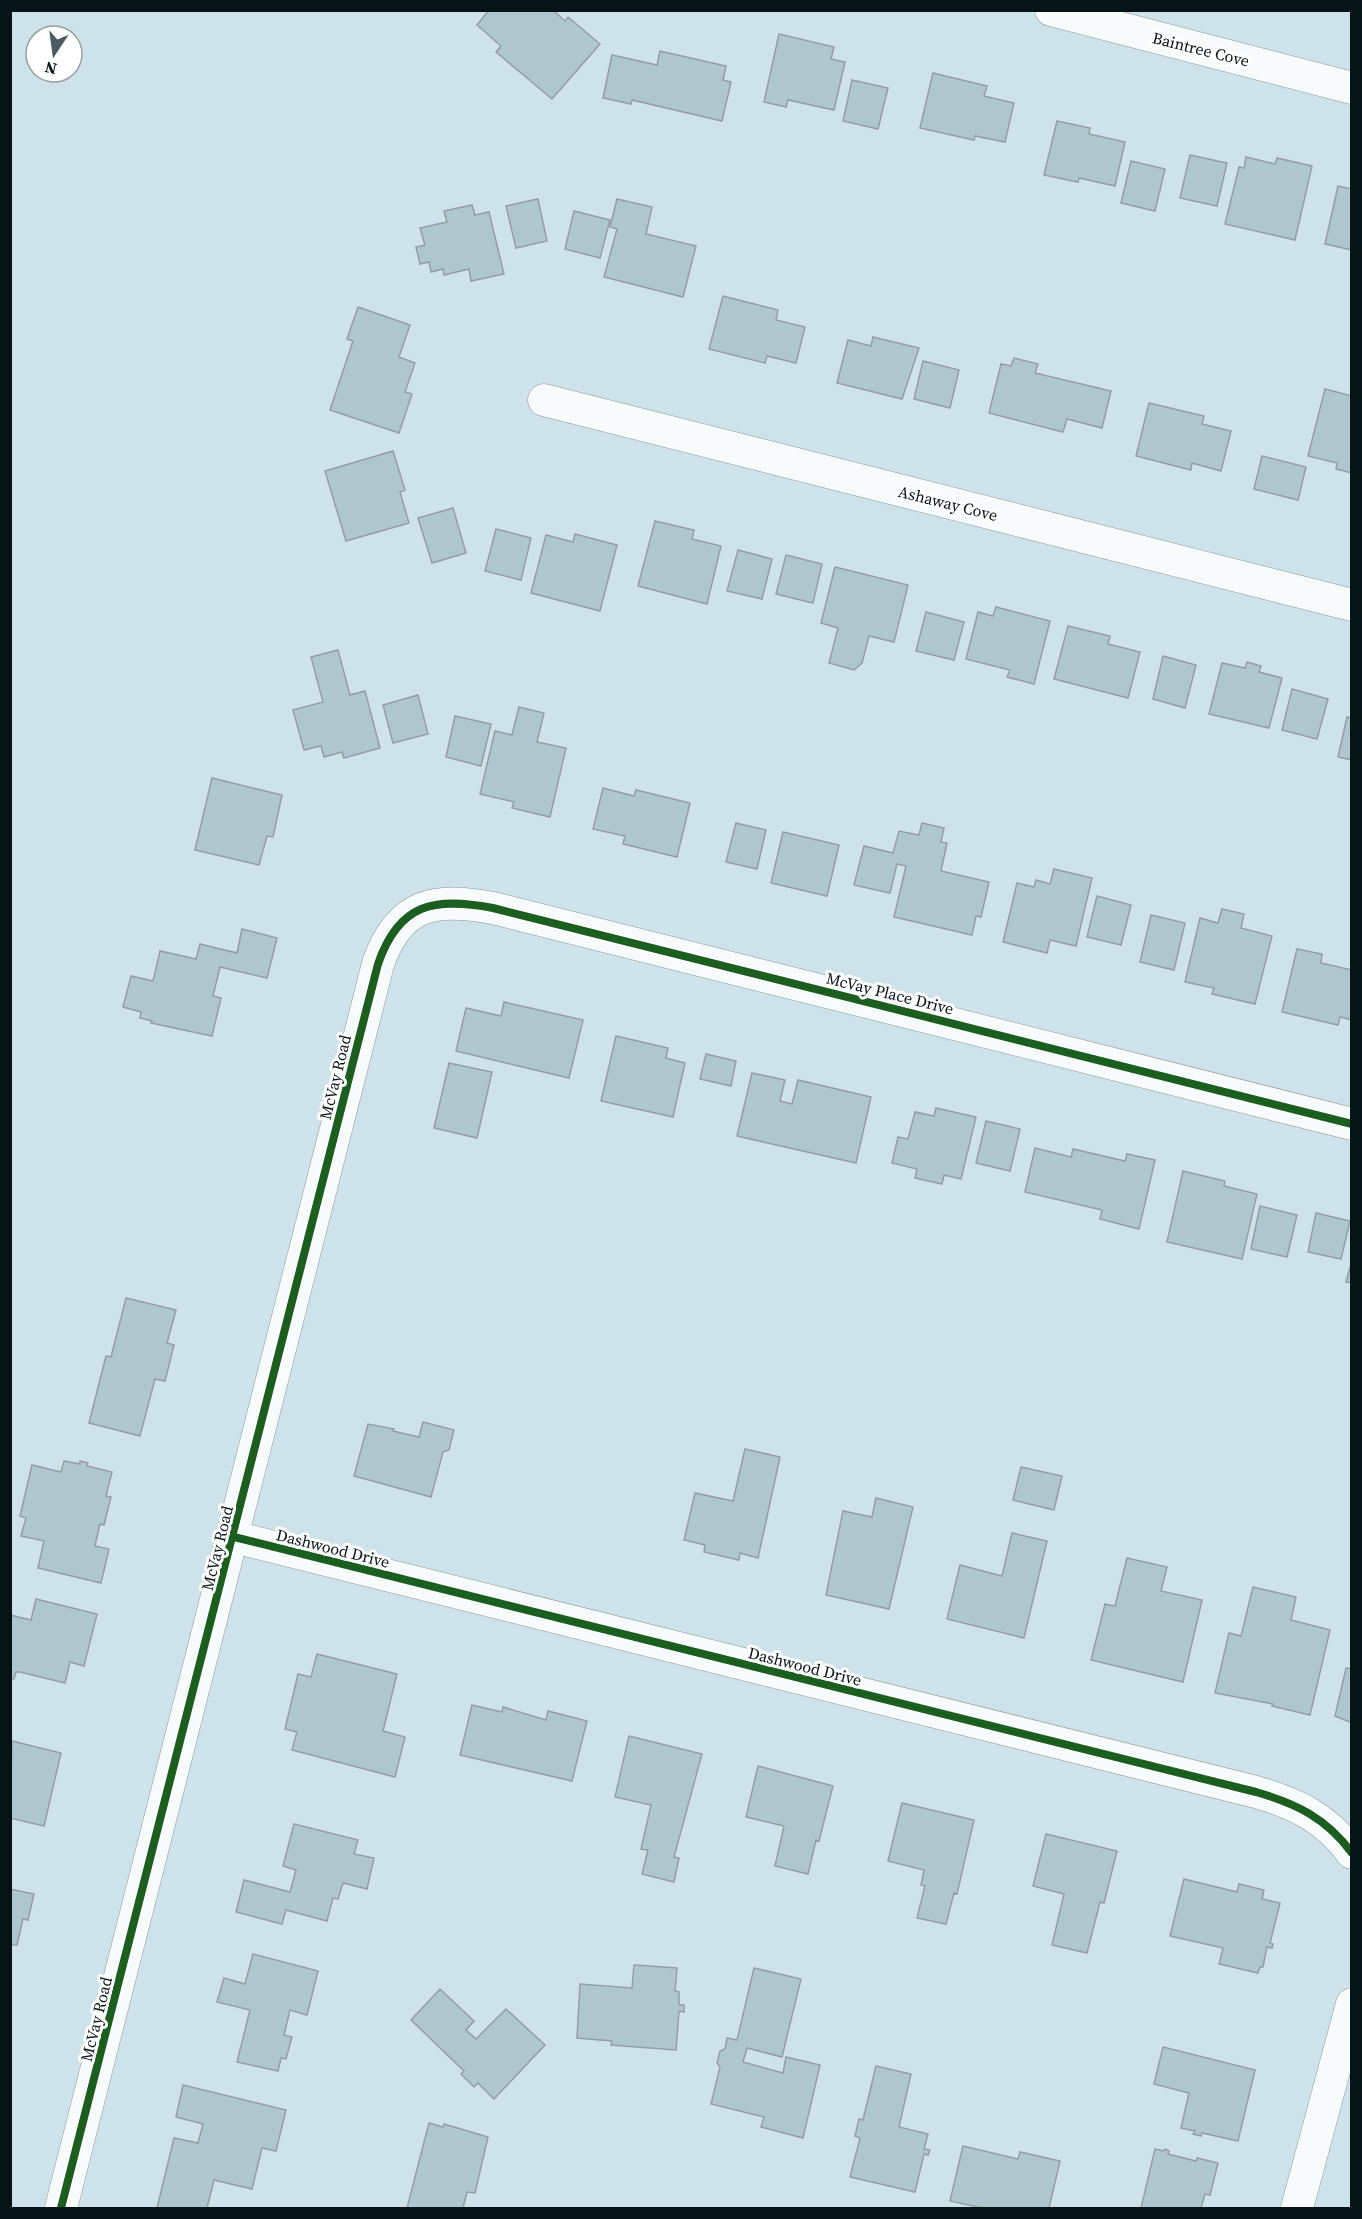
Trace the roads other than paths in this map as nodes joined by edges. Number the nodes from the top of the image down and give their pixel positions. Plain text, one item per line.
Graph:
1 (1051, 10) edge
2 (1352, 88) edge
3 (544, 400) dead end
4 (1352, 605) edge
5 (420, 908) joint
6 (1352, 1124) edge
7 (234, 1537) junction
8 (1351, 1853) edge
9 (1352, 2004) edge
10 (61, 2208) edge
11 (1297, 2208) edge

1 - 2 street, Baintree Cove
3 - 4 street, Ashaway Cove
5 - 6 street, McVay Place Drive
5 - 7 street, McVay Road
7 - 8 street, Dashwood Drive
7 - 10 street, McVay Road
9 - 11 street

